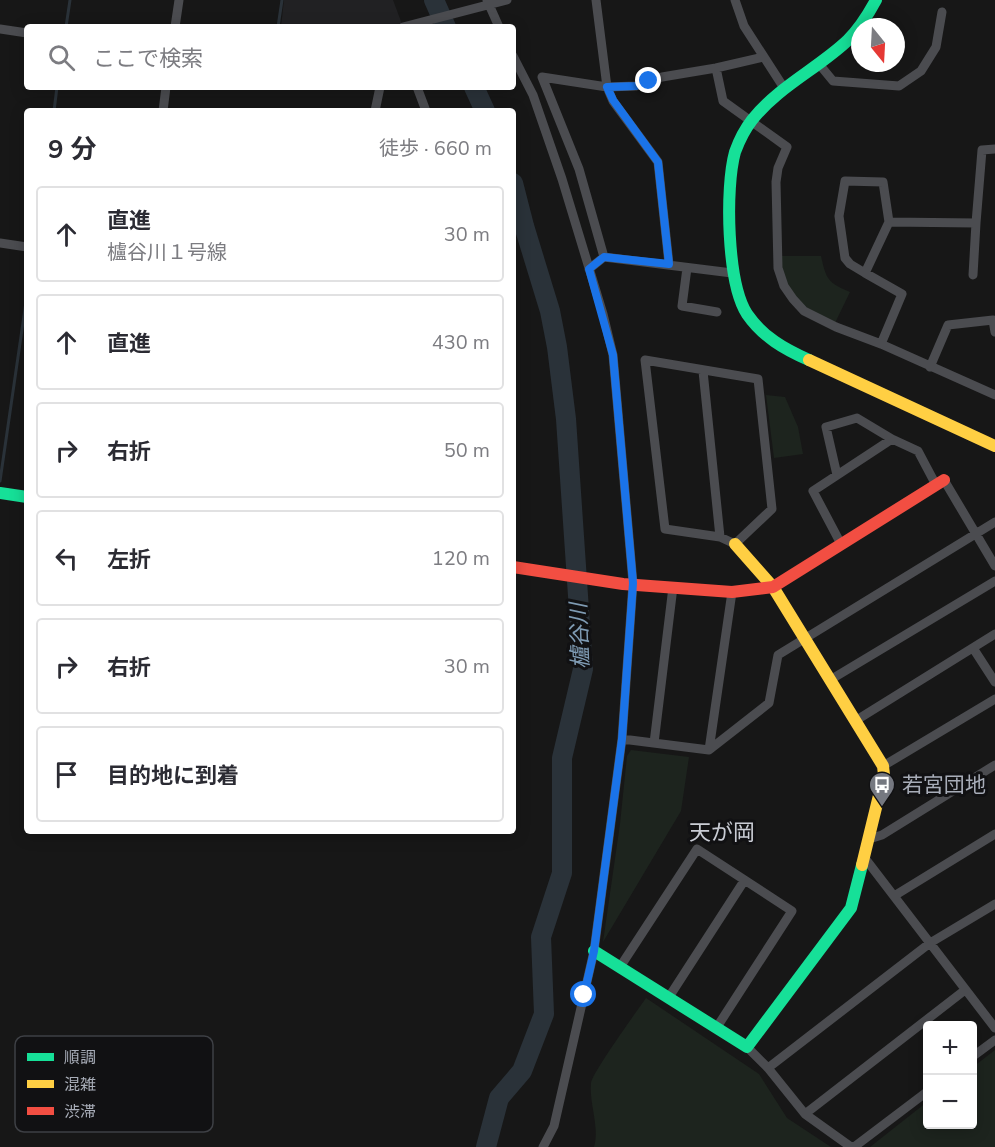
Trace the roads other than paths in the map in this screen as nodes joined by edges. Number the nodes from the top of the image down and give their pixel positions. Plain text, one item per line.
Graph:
1 (179, 0) edge
2 (507, 0) edge
3 (596, 0) edge
4 (735, 0) edge
5 (876, 0) edge
6 (486, 4) edge
7 (942, 12) dead end
8 (175, 24) edge
9 (412, 24) edge
10 (497, 24) edge
11 (0, 29) edge
12 (24, 33) edge
13 (764, 57) junction
14 (516, 62) edge
15 (819, 64) junction
16 (716, 68) junction
17 (607, 87) junction
18 (784, 88) junction
19 (166, 90) edge
20 (379, 90) edge
21 (418, 90) edge
22 (163, 108) edge
23 (376, 108) edge
24 (425, 108) edge
25 (751, 121) junction
26 (995, 149) edge
27 (889, 222) junction
28 (976, 223) junction
29 (0, 243) edge
30 (24, 247) edge
31 (604, 257) junction
32 (669, 264) junction
33 (687, 268) junction
34 (589, 269) junction
35 (732, 273) junction
36 (865, 273) junction
37 (973, 275) dead end
38 (717, 312) dead end
39 (995, 332) edge
40 (881, 344) junction
41 (930, 367) junction
42 (703, 371) junction
43 (995, 395) edge
44 (892, 439) junction
45 (995, 446) edge
46 (837, 475) junction
47 (940, 482) junction
48 (1, 493) edge
49 (24, 497) edge
50 (995, 522) edge
51 (975, 533) junction
52 (720, 537) junction
53 (735, 544) junction
54 (841, 544) junction
55 (995, 566) edge
56 (518, 568) edge
57 (995, 581) edge
58 (628, 584) junction
59 (673, 587) junction
60 (773, 587) junction
61 (732, 592) junction
62 (995, 634) edge
63 (805, 639) junction
64 (973, 648) junction
65 (830, 680) junction
66 (995, 682) edge
67 (995, 699) edge
68 (855, 721) junction
69 (622, 739) junction
70 (654, 743) junction
71 (709, 750) junction
72 (995, 765) edge
73 (883, 766) junction
74 (995, 834) edge
75 (869, 839) junction
76 (864, 857) junction
77 (744, 881) junction
78 (894, 896) junction
79 (995, 904) edge
80 (930, 944) junction
81 (594, 951) junction
82 (620, 967) junction
83 (965, 990) junction
84 (669, 997) junction
85 (717, 1028) junction
86 (995, 1028) edge
87 (995, 1040) edge
88 (747, 1047) junction
89 (977, 1053) edge
90 (768, 1068) junction
91 (923, 1094) edge
92 (805, 1114) junction
93 (543, 1147) edge
94 (852, 1147) edge

1 - 8 street
2 - 6 street
3 - 17 street
4 - 13 street
5 - 15 street
6 - 9 street
6 - 10 street
7 - 15 street
11 - 12 street
13 - 16 street
13 - 18 street
14 - 34 street
15 - 18 street
16 - 17 street
16 - 25 street
17 - 31 street
17 - 32 street
18 - 25 street
19 - 22 street
20 - 23 street
21 - 24 street
25 - 35 street
25 - 40 street
26 - 28 street
27 - 28 street
27 - 36 street
27 - 36 street
28 - 37 street
29 - 30 street
31 - 32 street
31 - 34 street
32 - 33 street
33 - 35 street
33 - 38 street
34 - 58 street
35 - 45 street
36 - 40 street
39 - 41 street
40 - 41 street
41 - 43 street
42 - 52 street
42 - 52 street
42 - 53 street
44 - 46 street
44 - 46 street
44 - 47 street
46 - 54 street
47 - 51 street
47 - 54 street
48 - 49 street
50 - 51 street
51 - 55 street
51 - 63 street
52 - 53 street
53 - 60 street
54 - 60 street
56 - 58 street
57 - 65 street
58 - 59 street
58 - 69 street
59 - 61 street
59 - 70 street
60 - 61 street
60 - 63 street
61 - 71 street
62 - 64 street
63 - 65 street
63 - 71 street
64 - 66 street
64 - 68 street
65 - 68 street
67 - 73 street
68 - 73 street
69 - 70 street
69 - 81 street
70 - 71 street
72 - 75 street
73 - 75 street
74 - 78 street
75 - 76 street
76 - 78 street
76 - 88 street
77 - 82 street
77 - 84 street
77 - 85 street
78 - 80 street
79 - 80 street
80 - 83 street
80 - 90 street
81 - 82 street
81 - 93 street
82 - 84 street
83 - 86 street
83 - 92 street
84 - 85 street
85 - 88 street
87 - 89 street
88 - 90 street
90 - 92 street
91 - 94 street
92 - 94 street

